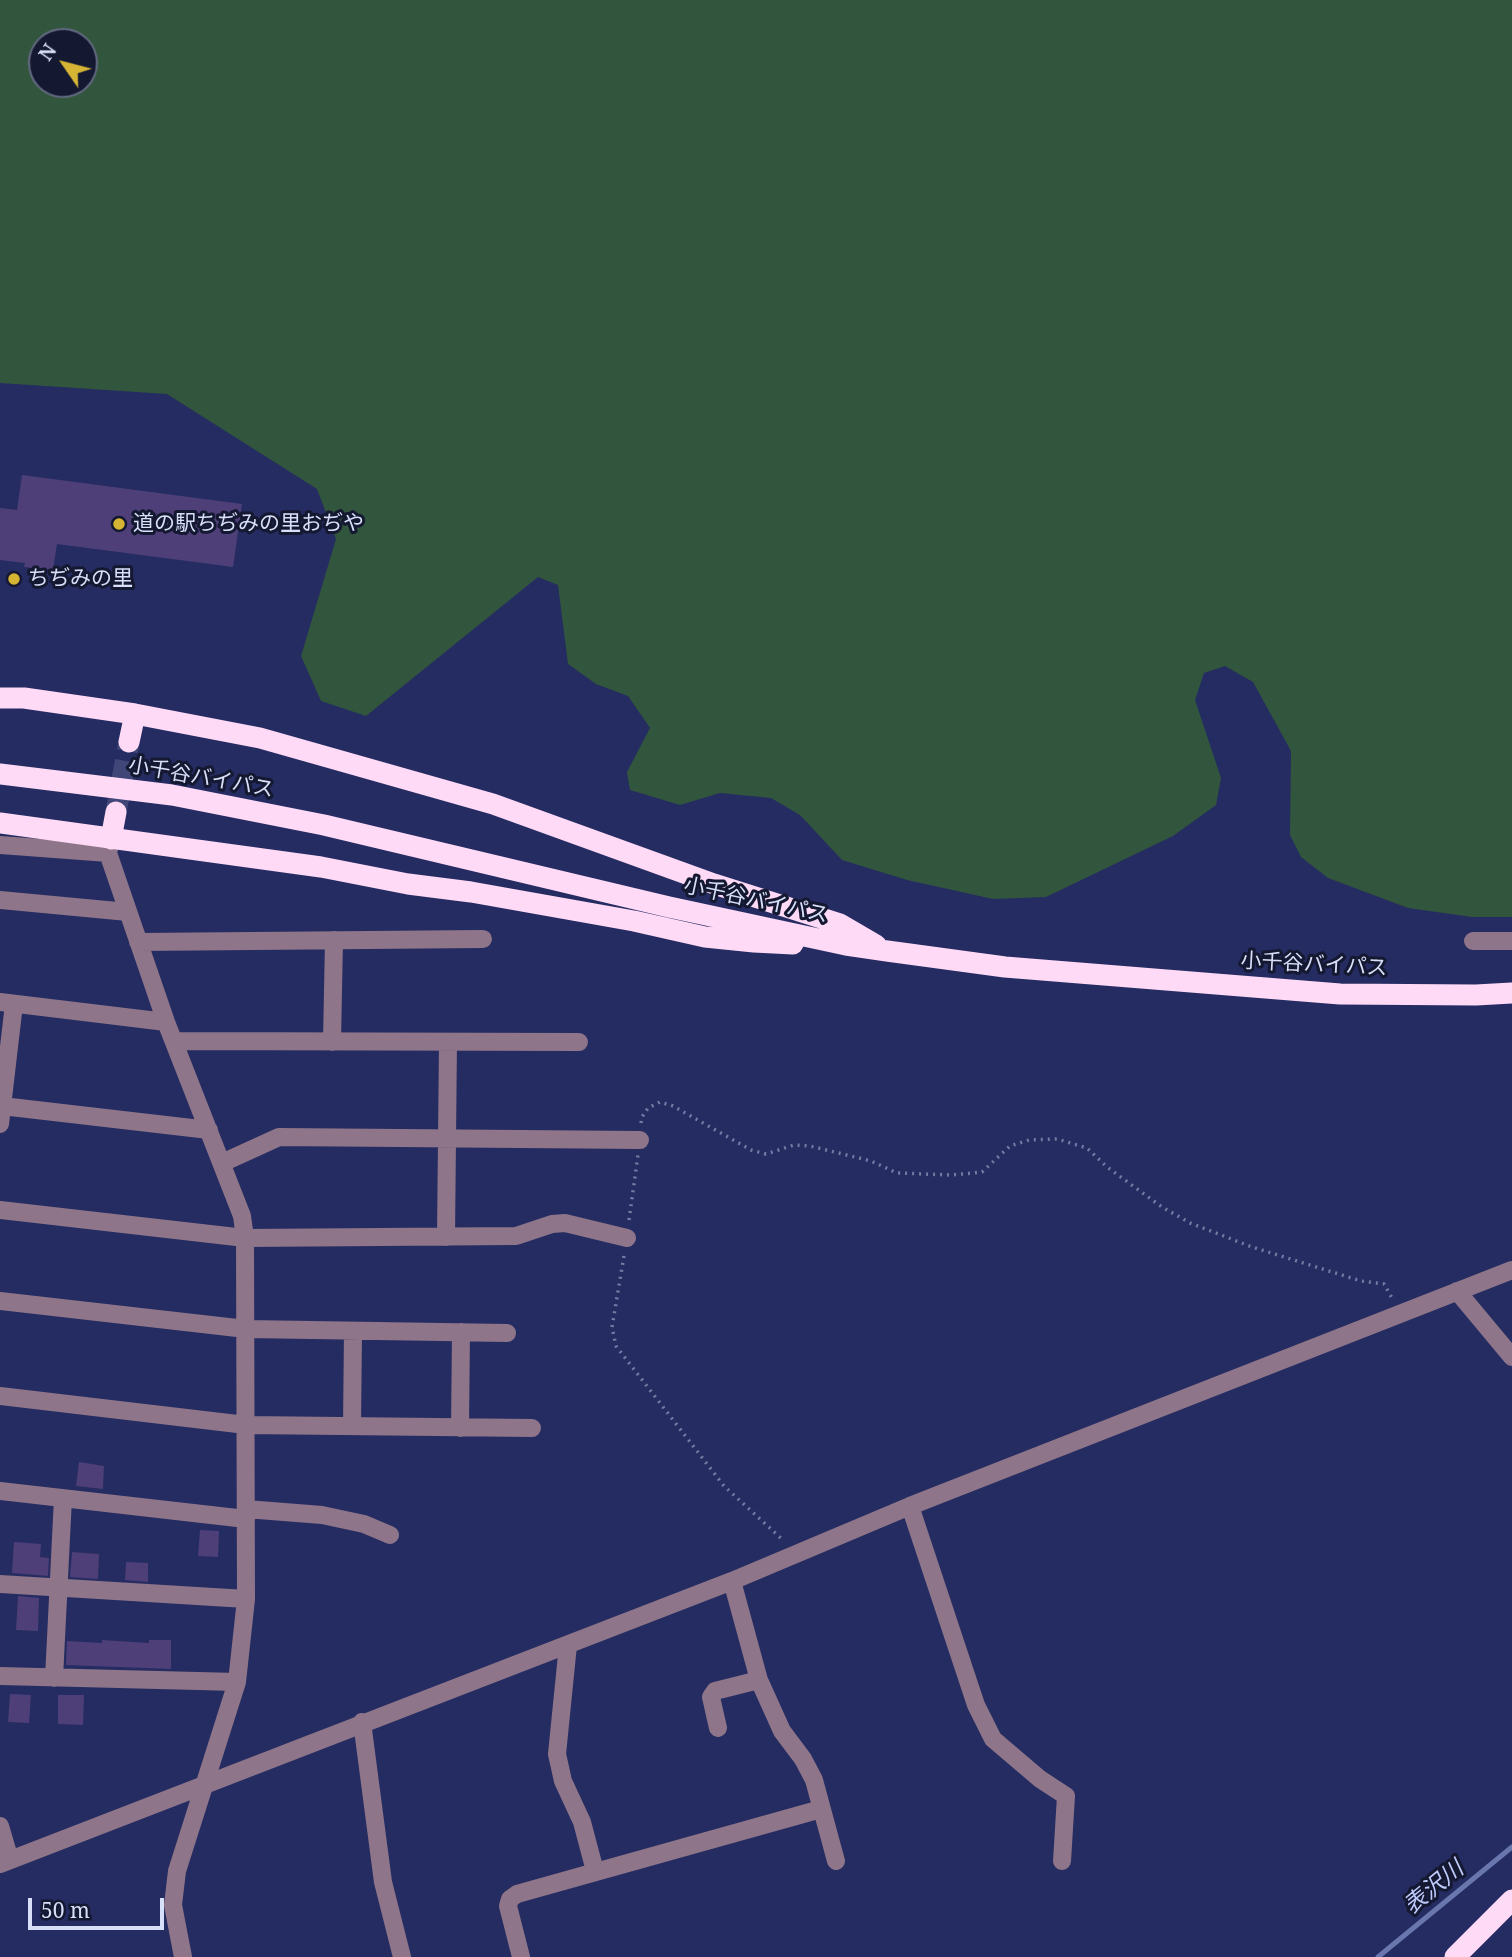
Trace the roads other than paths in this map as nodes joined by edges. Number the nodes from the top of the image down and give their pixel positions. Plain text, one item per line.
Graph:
1 (0, 698) edge
2 (135, 714) junction
3 (129, 742) tunnel mouth
4 (0, 774) edge
5 (116, 812) tunnel mouth
6 (0, 822) edge
7 (0, 845) edge
8 (109, 846) junction
9 (0, 900) edge
10 (128, 912) junction
11 (483, 939) dead end
12 (334, 940) junction
13 (1473, 941) dead end
14 (1512, 941) edge
15 (138, 942) junction
16 (846, 945) junction
17 (887, 951) junction
18 (1512, 993) edge
19 (7, 1003) edge
20 (166, 1022) junction
21 (174, 1041) junction
22 (332, 1042) junction
23 (448, 1042) junction
24 (579, 1042) dead end
25 (2, 1096) edge
26 (0, 1125) edge
27 (209, 1130) junction
28 (447, 1138) junction
29 (640, 1140) road end
30 (222, 1163) junction
31 (0, 1210) edge
32 (446, 1237) junction
33 (246, 1238) junction
34 (626, 1238) road end
35 (1512, 1270) edge
36 (1457, 1291) junction
37 (0, 1301) edge
38 (246, 1329) junction
39 (353, 1331) junction
40 (461, 1332) junction
41 (507, 1333) dead end
42 (1512, 1357) edge
43 (0, 1396) edge
44 (246, 1425) junction
45 (352, 1426) junction
46 (460, 1428) junction
47 (532, 1428) dead end
48 (0, 1491) edge
49 (63, 1498) junction
50 (910, 1506) junction
51 (246, 1514) junction
52 (390, 1535) dead end
53 (732, 1581) junction
54 (0, 1584) edge
55 (60, 1588) junction
56 (246, 1599) junction
57 (568, 1645) junction
58 (0, 1676) edge
59 (54, 1678) junction
60 (759, 1680) junction
61 (237, 1682) junction
62 (362, 1722) junction
63 (718, 1728) dead end
64 (207, 1783) junction
65 (821, 1809) junction
66 (0, 1826) edge
67 (836, 1861) dead end
68 (1062, 1861) dead end
69 (5, 1862) edge
70 (595, 1871) junction
71 (1512, 1900) edge
72 (183, 1957) edge
73 (402, 1957) edge
74 (521, 1957) edge
75 (1455, 1957) edge

1 - 2 highway
2 - 3 highway
2 - 17 highway
4 - 16 highway, 小千谷バイパス
5 - 8 highway
6 - 8 highway
7 - 8 street
8 - 10 street
8 - 16 highway
9 - 10 street
10 - 15 street
11 - 12 street
12 - 15 street
12 - 22 street
13 - 14 street
15 - 20 street
16 - 17 highway, 小千谷バイパス
17 - 18 highway, 小千谷バイパス
19 - 20 street
19 - 25 street
20 - 21 street
21 - 22 street
21 - 27 street
22 - 23 street
23 - 24 street
23 - 28 street
25 - 26 street
25 - 27 street
27 - 30 street
28 - 29 street
28 - 30 street
28 - 32 street
30 - 33 street
31 - 33 street
32 - 33 street
32 - 34 street
33 - 38 street
35 - 36 street
36 - 42 street
36 - 50 street
37 - 38 street
38 - 39 street
38 - 44 street
39 - 40 street
39 - 45 street
40 - 41 street
40 - 46 street
43 - 44 street
44 - 45 street
44 - 51 street
45 - 46 street
46 - 47 street
48 - 49 street
49 - 51 street
49 - 55 street
50 - 53 street
50 - 68 street
51 - 52 street
51 - 56 street
53 - 57 street
53 - 60 street
54 - 55 street
55 - 56 street
55 - 59 street
56 - 61 street
57 - 62 street
57 - 70 street
58 - 59 street
59 - 61 street
60 - 63 street
60 - 65 street
61 - 64 street
62 - 64 street
62 - 73 street
64 - 69 street
64 - 72 street
65 - 67 street
65 - 70 street
66 - 69 street
70 - 74 street
71 - 75 highway

